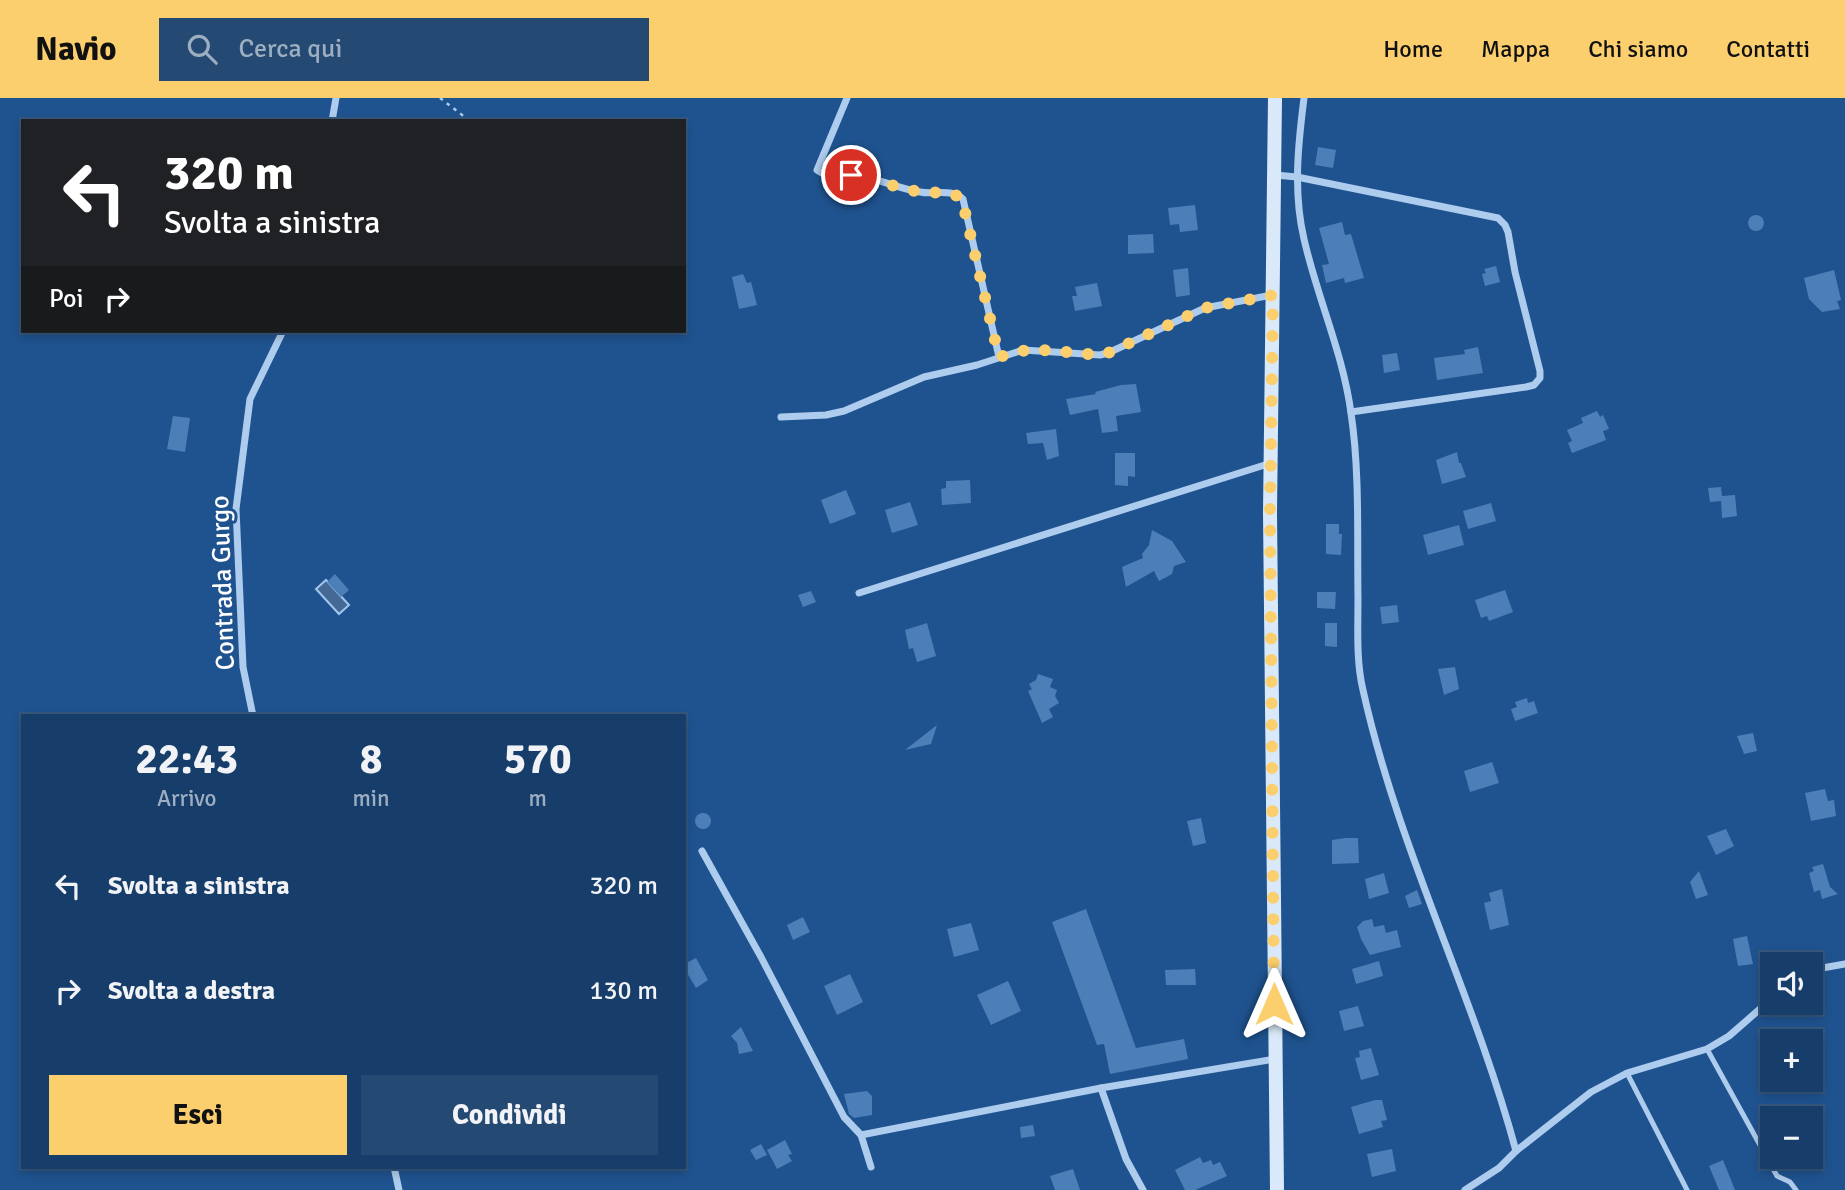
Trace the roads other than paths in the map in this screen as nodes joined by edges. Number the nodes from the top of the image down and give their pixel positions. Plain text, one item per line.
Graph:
1 (336, 98) edge
2 (846, 98) edge
3 (1275, 98) edge
4 (1304, 98) edge
5 (332, 119) edge
6 (1274, 174) junction
7 (1297, 177) junction
8 (1273, 295) junction
9 (282, 333) edge
10 (999, 357) junction
11 (1351, 412) junction
12 (781, 417) dead end
13 (1272, 463) junction
14 (859, 593) dead end
15 (253, 714) edge
16 (702, 850) dead end
17 (1845, 964) edge
18 (1823, 968) edge
19 (1760, 1009) edge
20 (1707, 1049) junction
21 (1275, 1059) junction
22 (1627, 1073) junction
23 (1101, 1088) junction
24 (860, 1135) junction
25 (1516, 1151) junction
26 (871, 1167) dead end
27 (394, 1169) edge
28 (399, 1190) edge
29 (1143, 1190) edge
30 (1277, 1190) edge
31 (1465, 1190) edge
32 (1687, 1190) edge
33 (1796, 1190) edge

1 - 5 street
2 - 10 street
3 - 6 main road
4 - 7 street
6 - 7 street
6 - 8 main road
7 - 11 street
7 - 11 street
8 - 10 street
8 - 13 main road
9 - 15 street, Contrada Gurgo
10 - 12 street
11 - 25 street
13 - 14 street
13 - 21 main road
16 - 24 street
17 - 18 street
19 - 20 street
20 - 22 street
20 - 33 lane
21 - 23 street
21 - 30 main road
22 - 25 street
22 - 32 lane
23 - 24 street
23 - 29 street
24 - 26 street
25 - 31 street
27 - 28 street

